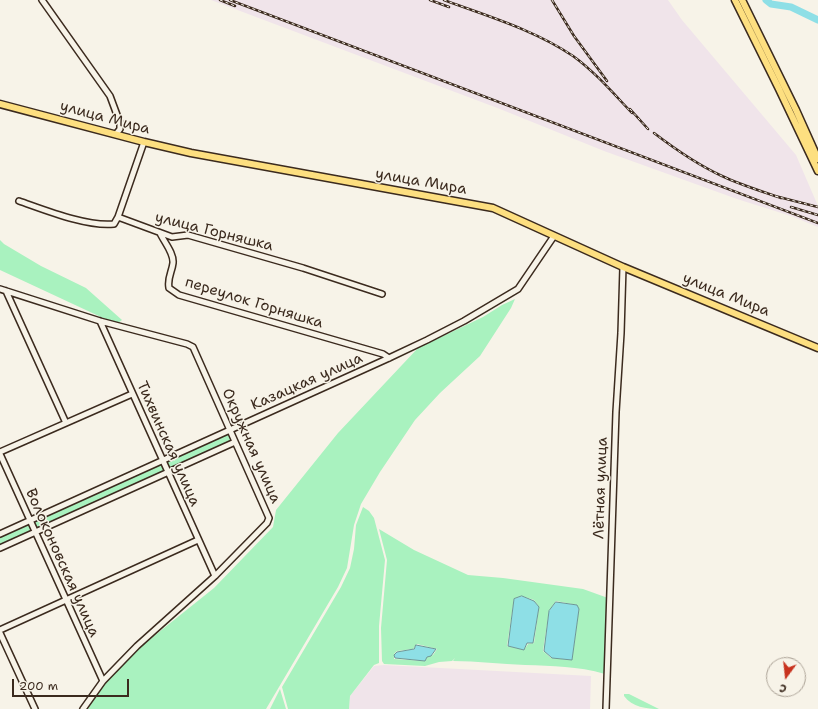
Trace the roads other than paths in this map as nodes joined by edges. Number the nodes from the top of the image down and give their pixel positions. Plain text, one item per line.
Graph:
1 (42, 0) edge
2 (736, 0) edge
3 (742, 0) edge
4 (0, 104) edge
5 (116, 134) junction
6 (144, 142) junction
7 (818, 159) edge
8 (818, 171) edge
9 (19, 201) dead end
10 (118, 217) junction
11 (160, 233) junction
12 (554, 236) junction
13 (623, 267) junction
14 (0, 289) edge
15 (6, 291) junction
16 (382, 294) dead end
17 (100, 321) junction
18 (818, 348) edge
19 (389, 358) junction
20 (132, 394) junction
21 (66, 423) junction
22 (230, 430) junction
23 (235, 442) junction
24 (0, 453) edge
25 (164, 460) junction
26 (168, 471) junction
27 (30, 520) junction
28 (35, 532) junction
29 (0, 534) edge
30 (198, 540) junction
31 (0, 548) edge
32 (215, 576) junction
33 (66, 600) junction
34 (0, 632) edge
35 (103, 681) junction
36 (35, 709) edge
37 (83, 709) edge
38 (606, 709) edge

1 - 5 street
2 - 8 main road
3 - 7 main road
4 - 5 main road, улица Мира
5 - 6 main road, улица Мира
6 - 10 street
6 - 12 main road, улица Мира
9 - 10 street
10 - 11 street, улица Горняшка
11 - 16 street, улица Горняшка
11 - 19 street, переулок Горняшка
12 - 13 main road, улица Мира
12 - 19 street, Казацкая улица
13 - 18 main road, улица Мира
13 - 38 street, Лётная улица
14 - 15 street, Окружная улица
15 - 17 street, Окружная улица
15 - 21 street
17 - 20 street, Тихвинская улица
17 - 22 street, Окружная улица
19 - 22 street, Казацкая улица
20 - 21 street
20 - 25 street, Тихвинская улица
21 - 24 street
22 - 23 street, Окружная улица
22 - 25 street, Казацкая улица
23 - 26 street
23 - 32 street, Окружная улица
24 - 27 street, Волоконовская улица
25 - 26 street, Тихвинская улица
25 - 27 street, Казацкая улица
26 - 28 street
26 - 30 street, Тихвинская улица
27 - 28 street, Волоконовская улица
27 - 29 street, Казацкая улица
28 - 31 street
28 - 33 street, Волоконовская улица
30 - 32 street, Тихвинская улица
30 - 33 street
32 - 35 street, Окружная улица
33 - 34 street
33 - 35 street, Волоконовская улица
34 - 36 street
35 - 37 street, Окружная улица

